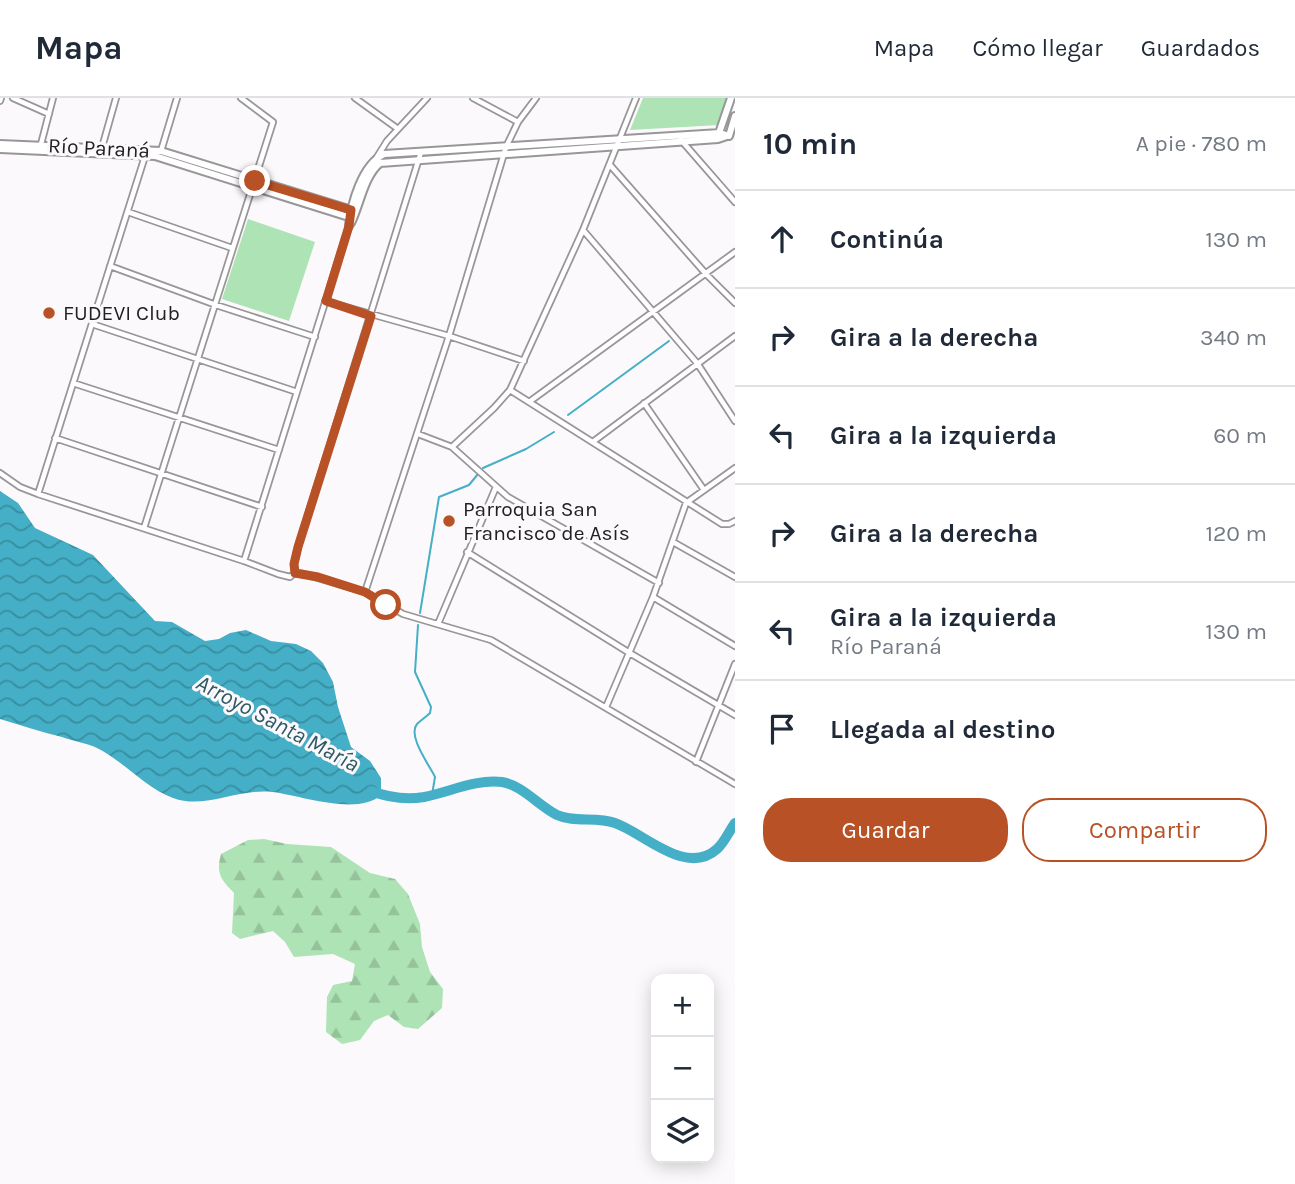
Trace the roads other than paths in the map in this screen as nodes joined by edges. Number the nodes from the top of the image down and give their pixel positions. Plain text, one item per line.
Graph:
1 (13, 98) edge
2 (53, 98) edge
3 (116, 98) edge
4 (177, 98) edge
5 (241, 98) edge
6 (355, 98) edge
7 (426, 98) edge
8 (473, 98) edge
9 (536, 98) edge
10 (636, 98) edge
11 (731, 98) edge
12 (48, 114) junction
13 (735, 116) edge
14 (518, 122) junction
15 (398, 129) junction
16 (732, 135) edge
17 (718, 136) junction
18 (680, 139) junction
19 (0, 144) edge
20 (618, 144) junction
21 (40, 148) junction
22 (0, 149) edge
23 (101, 150) junction
24 (505, 151) junction
25 (147, 152) junction
26 (421, 152) junction
27 (159, 154) junction
28 (377, 157) junction
29 (419, 160) junction
30 (610, 165) junction
31 (254, 185) junction
32 (735, 202) edge
33 (128, 212) junction
34 (352, 217) junction
35 (583, 230) junction
36 (232, 248) junction
37 (735, 252) edge
38 (110, 266) junction
39 (706, 274) junction
40 (326, 301) junction
41 (735, 303) edge
42 (216, 305) junction
43 (653, 314) junction
44 (371, 316) junction
45 (92, 324) junction
46 (449, 336) junction
47 (735, 336) edge
48 (315, 337) junction
49 (198, 360) junction
50 (524, 361) junction
51 (697, 363) junction
52 (73, 383) junction
53 (510, 390) junction
54 (297, 392) junction
55 (529, 402) junction
56 (644, 403) junction
57 (180, 417) junction
58 (735, 421) edge
59 (418, 434) junction
60 (55, 438) junction
61 (594, 442) junction
62 (452, 447) junction
63 (279, 450) junction
64 (735, 468) edge
65 (0, 473) edge
66 (162, 473) junction
67 (496, 487) junction
68 (704, 490) junction
69 (38, 494) junction
70 (686, 503) junction
71 (262, 506) junction
72 (735, 521) edge
73 (144, 528) junction
74 (673, 542) junction
75 (467, 552) junction
76 (244, 561) junction
77 (295, 573) junction
78 (735, 577) edge
79 (659, 583) junction
80 (365, 592) junction
81 (653, 597) junction
82 (438, 624) junction
83 (735, 646) edge
84 (628, 652) junction
85 (735, 664) edge
86 (720, 706) junction
87 (606, 707) junction
88 (735, 715) edge
89 (696, 762) junction
90 (735, 784) edge

1 - 12 street
2 - 12 street
3 - 23 street
4 - 27 street
5 - 31 street
6 - 15 street
7 - 15 street
8 - 14 street
9 - 14 street
10 - 20 street
11 - 17 street
12 - 21 street
13 - 16 street
14 - 24 street
15 - 28 street
16 - 17 street
17 - 18 street
18 - 20 street
18 - 32 street
19 - 21 street, Río Paraná
20 - 24 street
20 - 30 street
21 - 22 street, Río Paraná
21 - 23 street, Río Paraná
23 - 25 street, Río Paraná
24 - 26 street
24 - 29 street
24 - 46 street
25 - 27 street, Río Paraná
25 - 33 street
26 - 28 street
26 - 29 street
27 - 31 street, Río Paraná
28 - 34 street
29 - 34 street
29 - 44 street
30 - 35 street
30 - 39 street
31 - 34 street, Río Paraná
31 - 36 street
33 - 36 street
33 - 38 street
34 - 40 street
35 - 43 street
35 - 50 street
36 - 42 street
37 - 39 street
38 - 42 street
38 - 45 street
39 - 41 street
39 - 43 street
40 - 44 street
40 - 48 street
42 - 48 street
42 - 49 street
43 - 51 street
43 - 55 street
44 - 46 street
44 - 77 street
45 - 49 street
45 - 52 street
46 - 50 street
46 - 59 street
47 - 51 street
48 - 54 street
49 - 54 street
49 - 57 street
50 - 53 street
51 - 56 street
51 - 58 street
52 - 57 street
52 - 60 street
53 - 55 street
53 - 62 street
54 - 63 street
55 - 61 street
56 - 61 street
56 - 68 street
57 - 63 street
57 - 66 street
59 - 62 street
59 - 80 street
60 - 66 street
60 - 69 street
61 - 70 street
62 - 67 street
63 - 71 street
64 - 68 street
65 - 69 street
66 - 71 street
66 - 73 street
67 - 75 street
67 - 79 street
68 - 70 street
69 - 73 street
70 - 72 street
70 - 74 street
71 - 76 street
73 - 76 street
74 - 78 street
74 - 79 street
75 - 82 street
75 - 84 street
76 - 77 street
77 - 80 street
79 - 81 street
80 - 82 street
81 - 83 street
81 - 84 street
82 - 87 street
84 - 86 street
84 - 87 street
85 - 86 street
86 - 88 street
86 - 89 street
87 - 89 street
89 - 90 street

